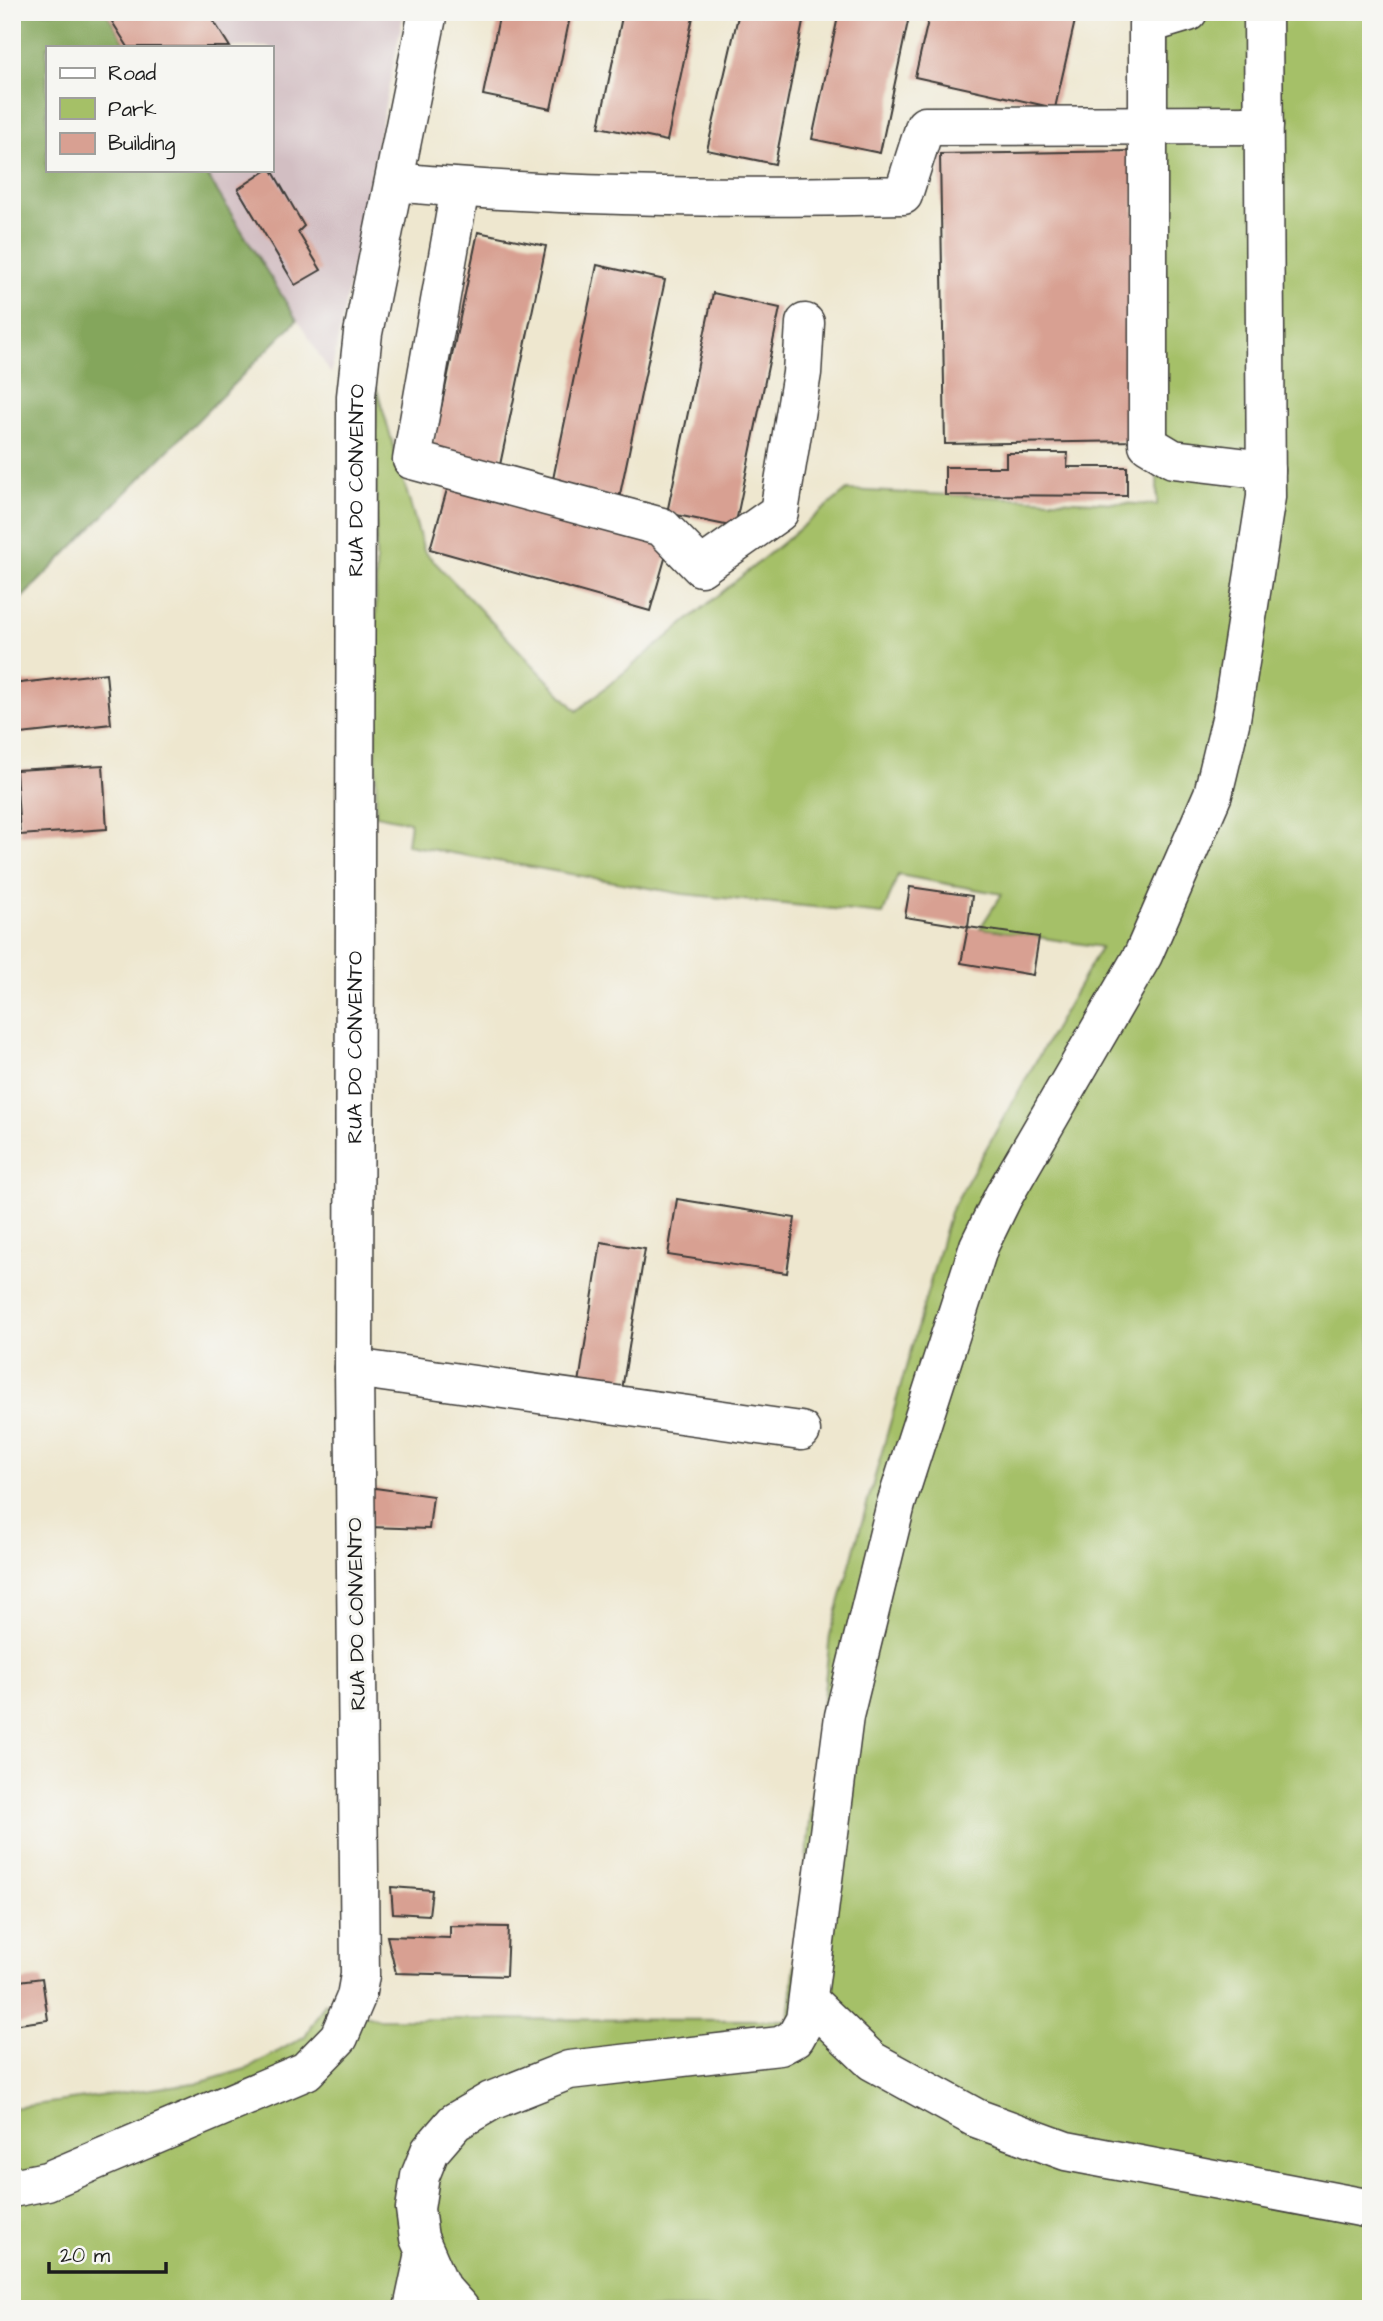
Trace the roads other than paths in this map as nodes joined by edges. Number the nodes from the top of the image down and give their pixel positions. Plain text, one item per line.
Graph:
1 (428, 12) edge
2 (1188, 12) edge
3 (1263, 12) edge
4 (1146, 125) junction
5 (1264, 125) junction
6 (394, 182) junction
7 (460, 188) junction
8 (805, 323) dead end
9 (1266, 470) junction
10 (354, 1368) junction
11 (801, 1431) dead end
12 (808, 2000) junction
13 (12, 2188) edge
14 (1371, 2209) edge
15 (425, 2253) junction
16 (413, 2309) edge
17 (460, 2309) edge

1 - 6 street, RUA DO CONVENTO
2 - 4 street
3 - 5 street
4 - 5 street
4 - 7 street
4 - 9 street
5 - 9 street
6 - 7 street
6 - 10 street, RUA DO CONVENTO
7 - 8 street
9 - 12 street
10 - 11 street
10 - 13 street, RUA DO CONVENTO
12 - 14 street
12 - 15 street
15 - 16 street
15 - 17 street

